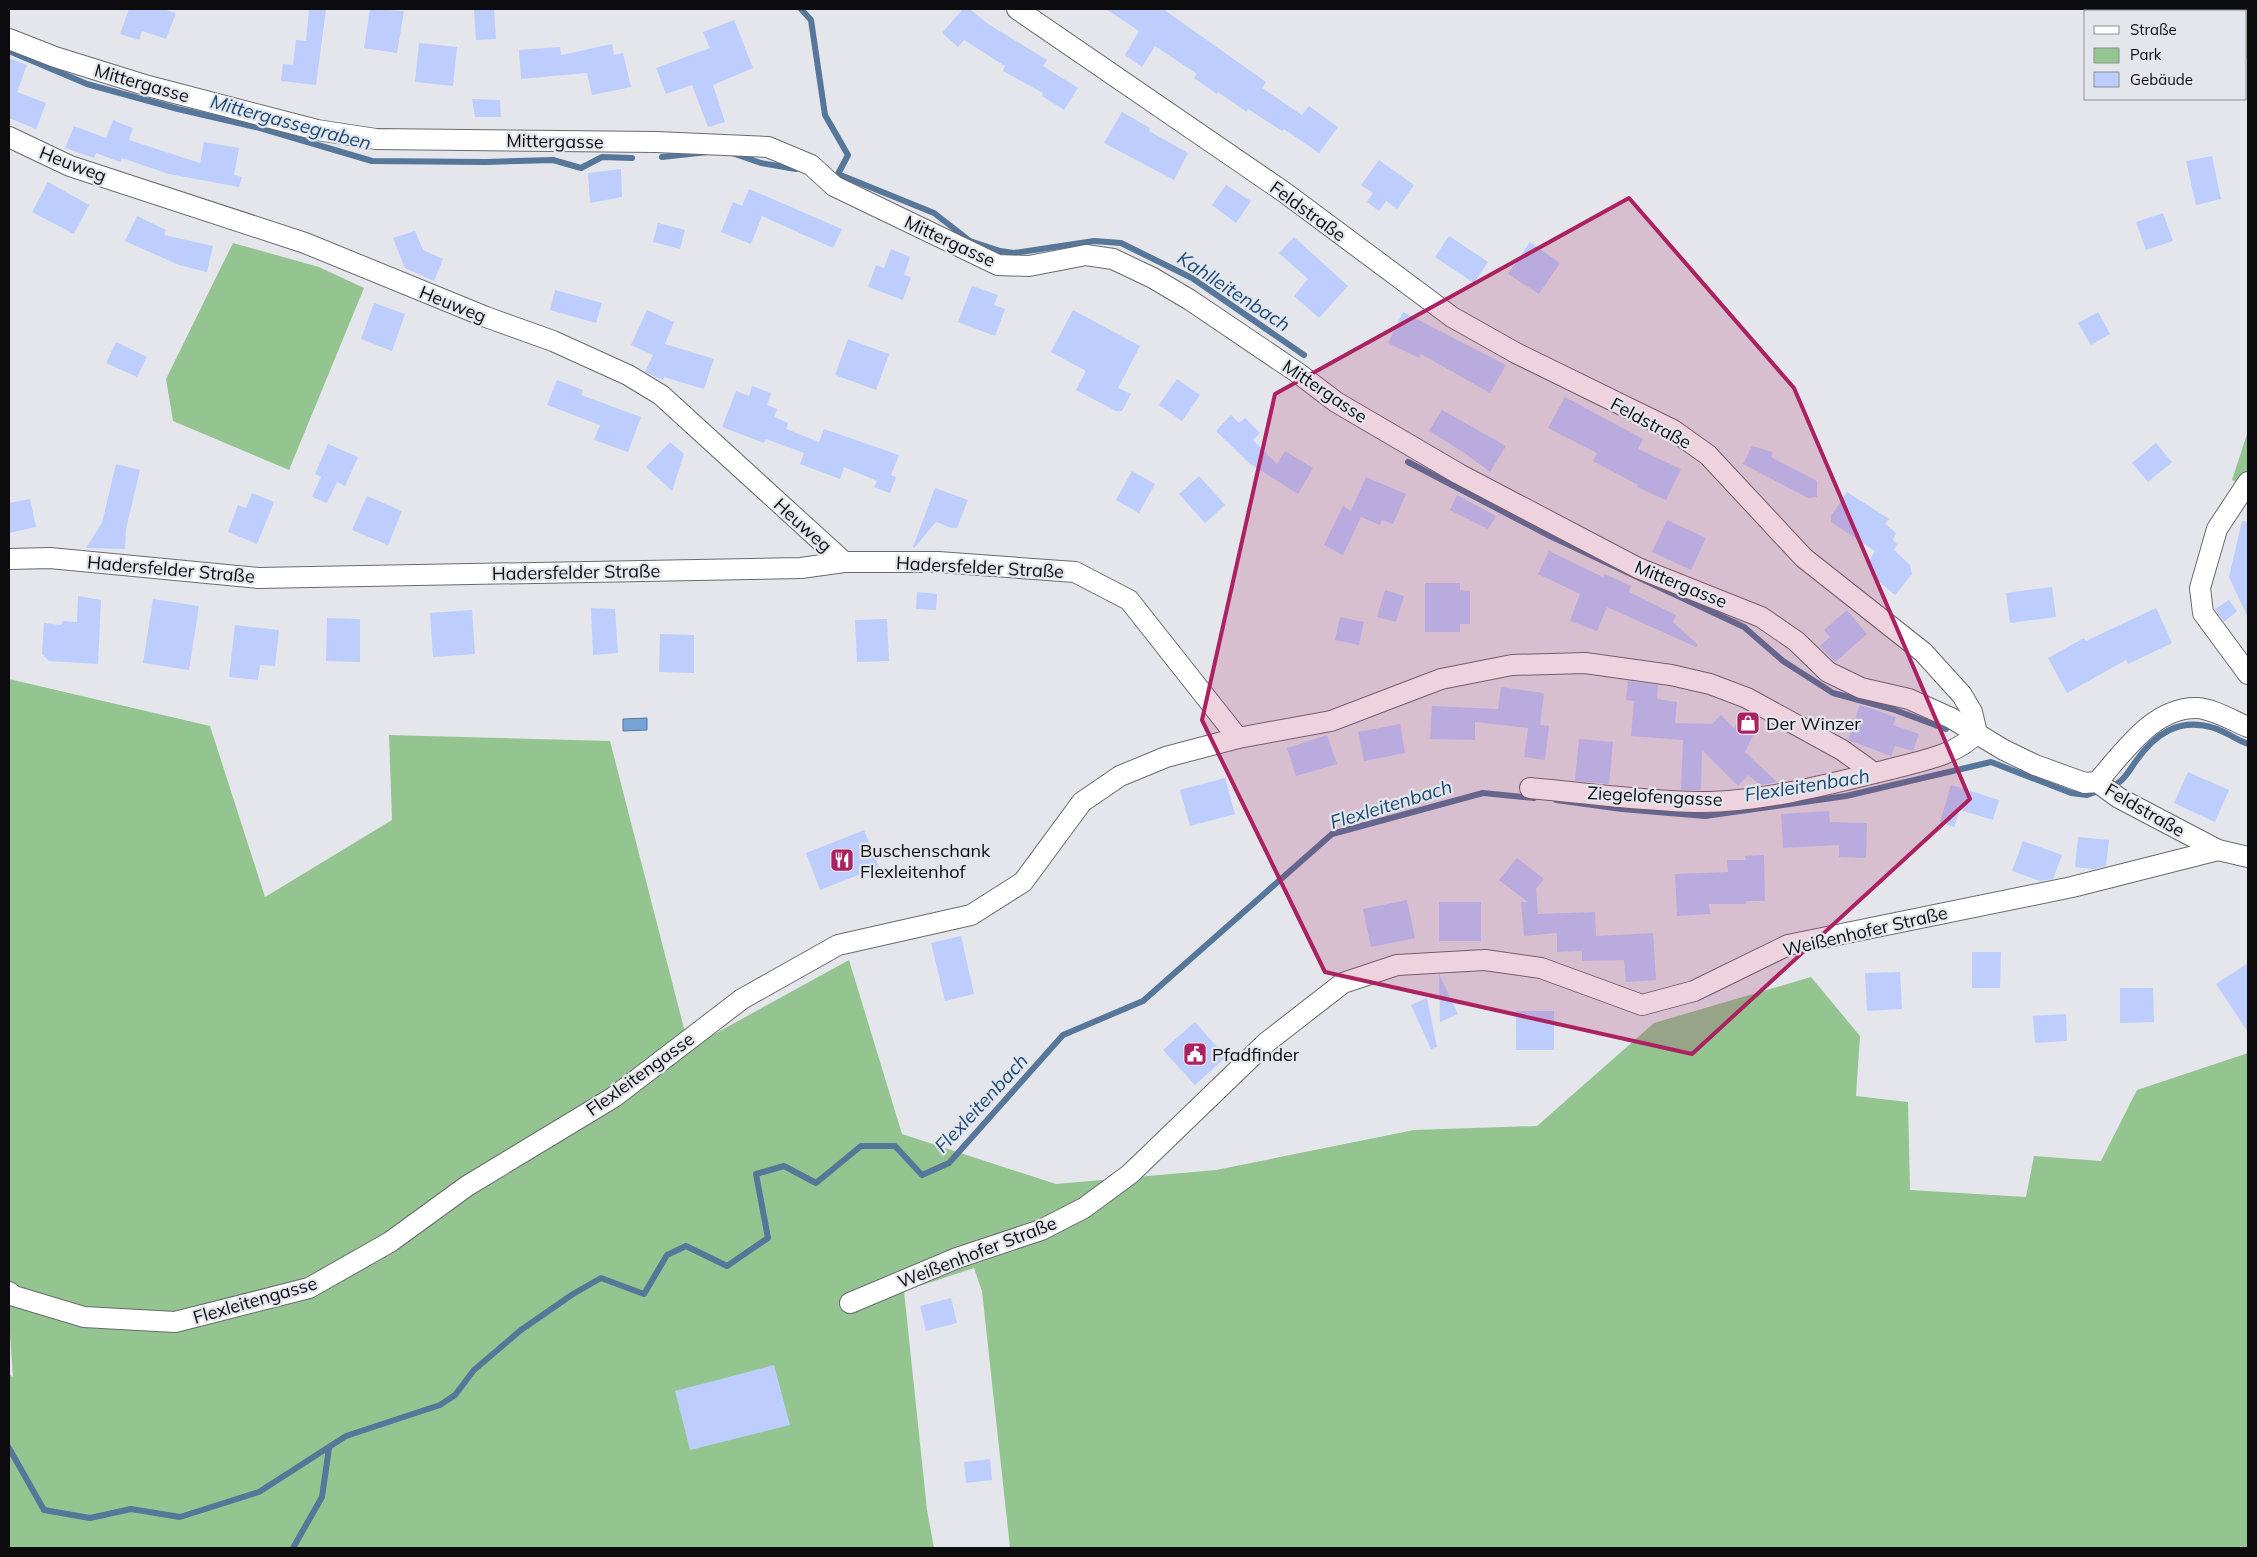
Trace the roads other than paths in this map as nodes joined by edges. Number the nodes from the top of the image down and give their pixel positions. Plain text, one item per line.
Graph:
1 (1017, 9) edge
2 (9, 39) edge
3 (9, 137) edge
4 (2248, 482) edge
5 (9, 560) edge
6 (844, 562) junction
7 (2248, 674) edge
8 (2248, 727) edge
9 (1977, 733) junction
10 (1238, 738) junction
11 (1874, 773) junction
12 (2097, 782) junction
13 (1530, 788) dead end
14 (2218, 850) junction
15 (2248, 857) edge
16 (9, 1292) edge
17 (850, 1303) dead end

1 - 9 street, Feldstraße
2 - 9 street, Mittergasse
3 - 6 street, Heuweg
4 - 7 street
5 - 6 street, Hadersfelder Straße
6 - 10 street, Hadersfelder Straße
8 - 12 street
9 - 11 street, Ziegelofengasse
9 - 12 street, Feldstraße
10 - 11 street
10 - 16 street, Flexleitengasse
11 - 13 street, Ziegelofengasse
12 - 14 street, Feldstraße
14 - 15 street, Feldstraße
14 - 17 street, Weißenhofer Straße

